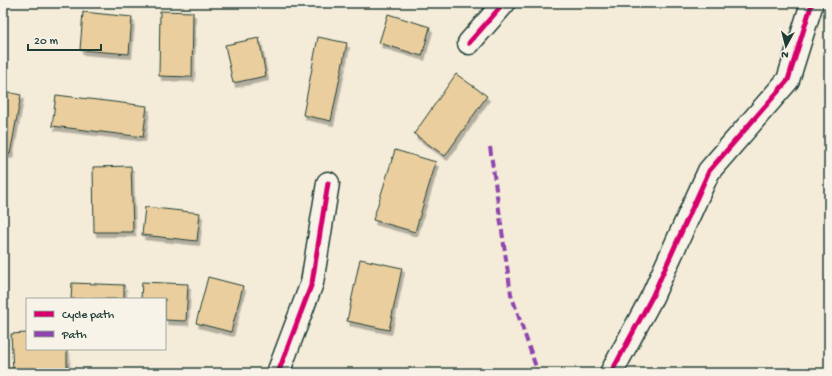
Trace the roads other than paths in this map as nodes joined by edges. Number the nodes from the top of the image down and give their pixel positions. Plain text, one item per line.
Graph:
1 (504, 3) edge
2 (812, 3) edge
3 (469, 43) dead end
4 (328, 183) dead end
5 (278, 373) edge
6 (611, 373) edge

1 - 3 street
2 - 6 street
4 - 5 street

